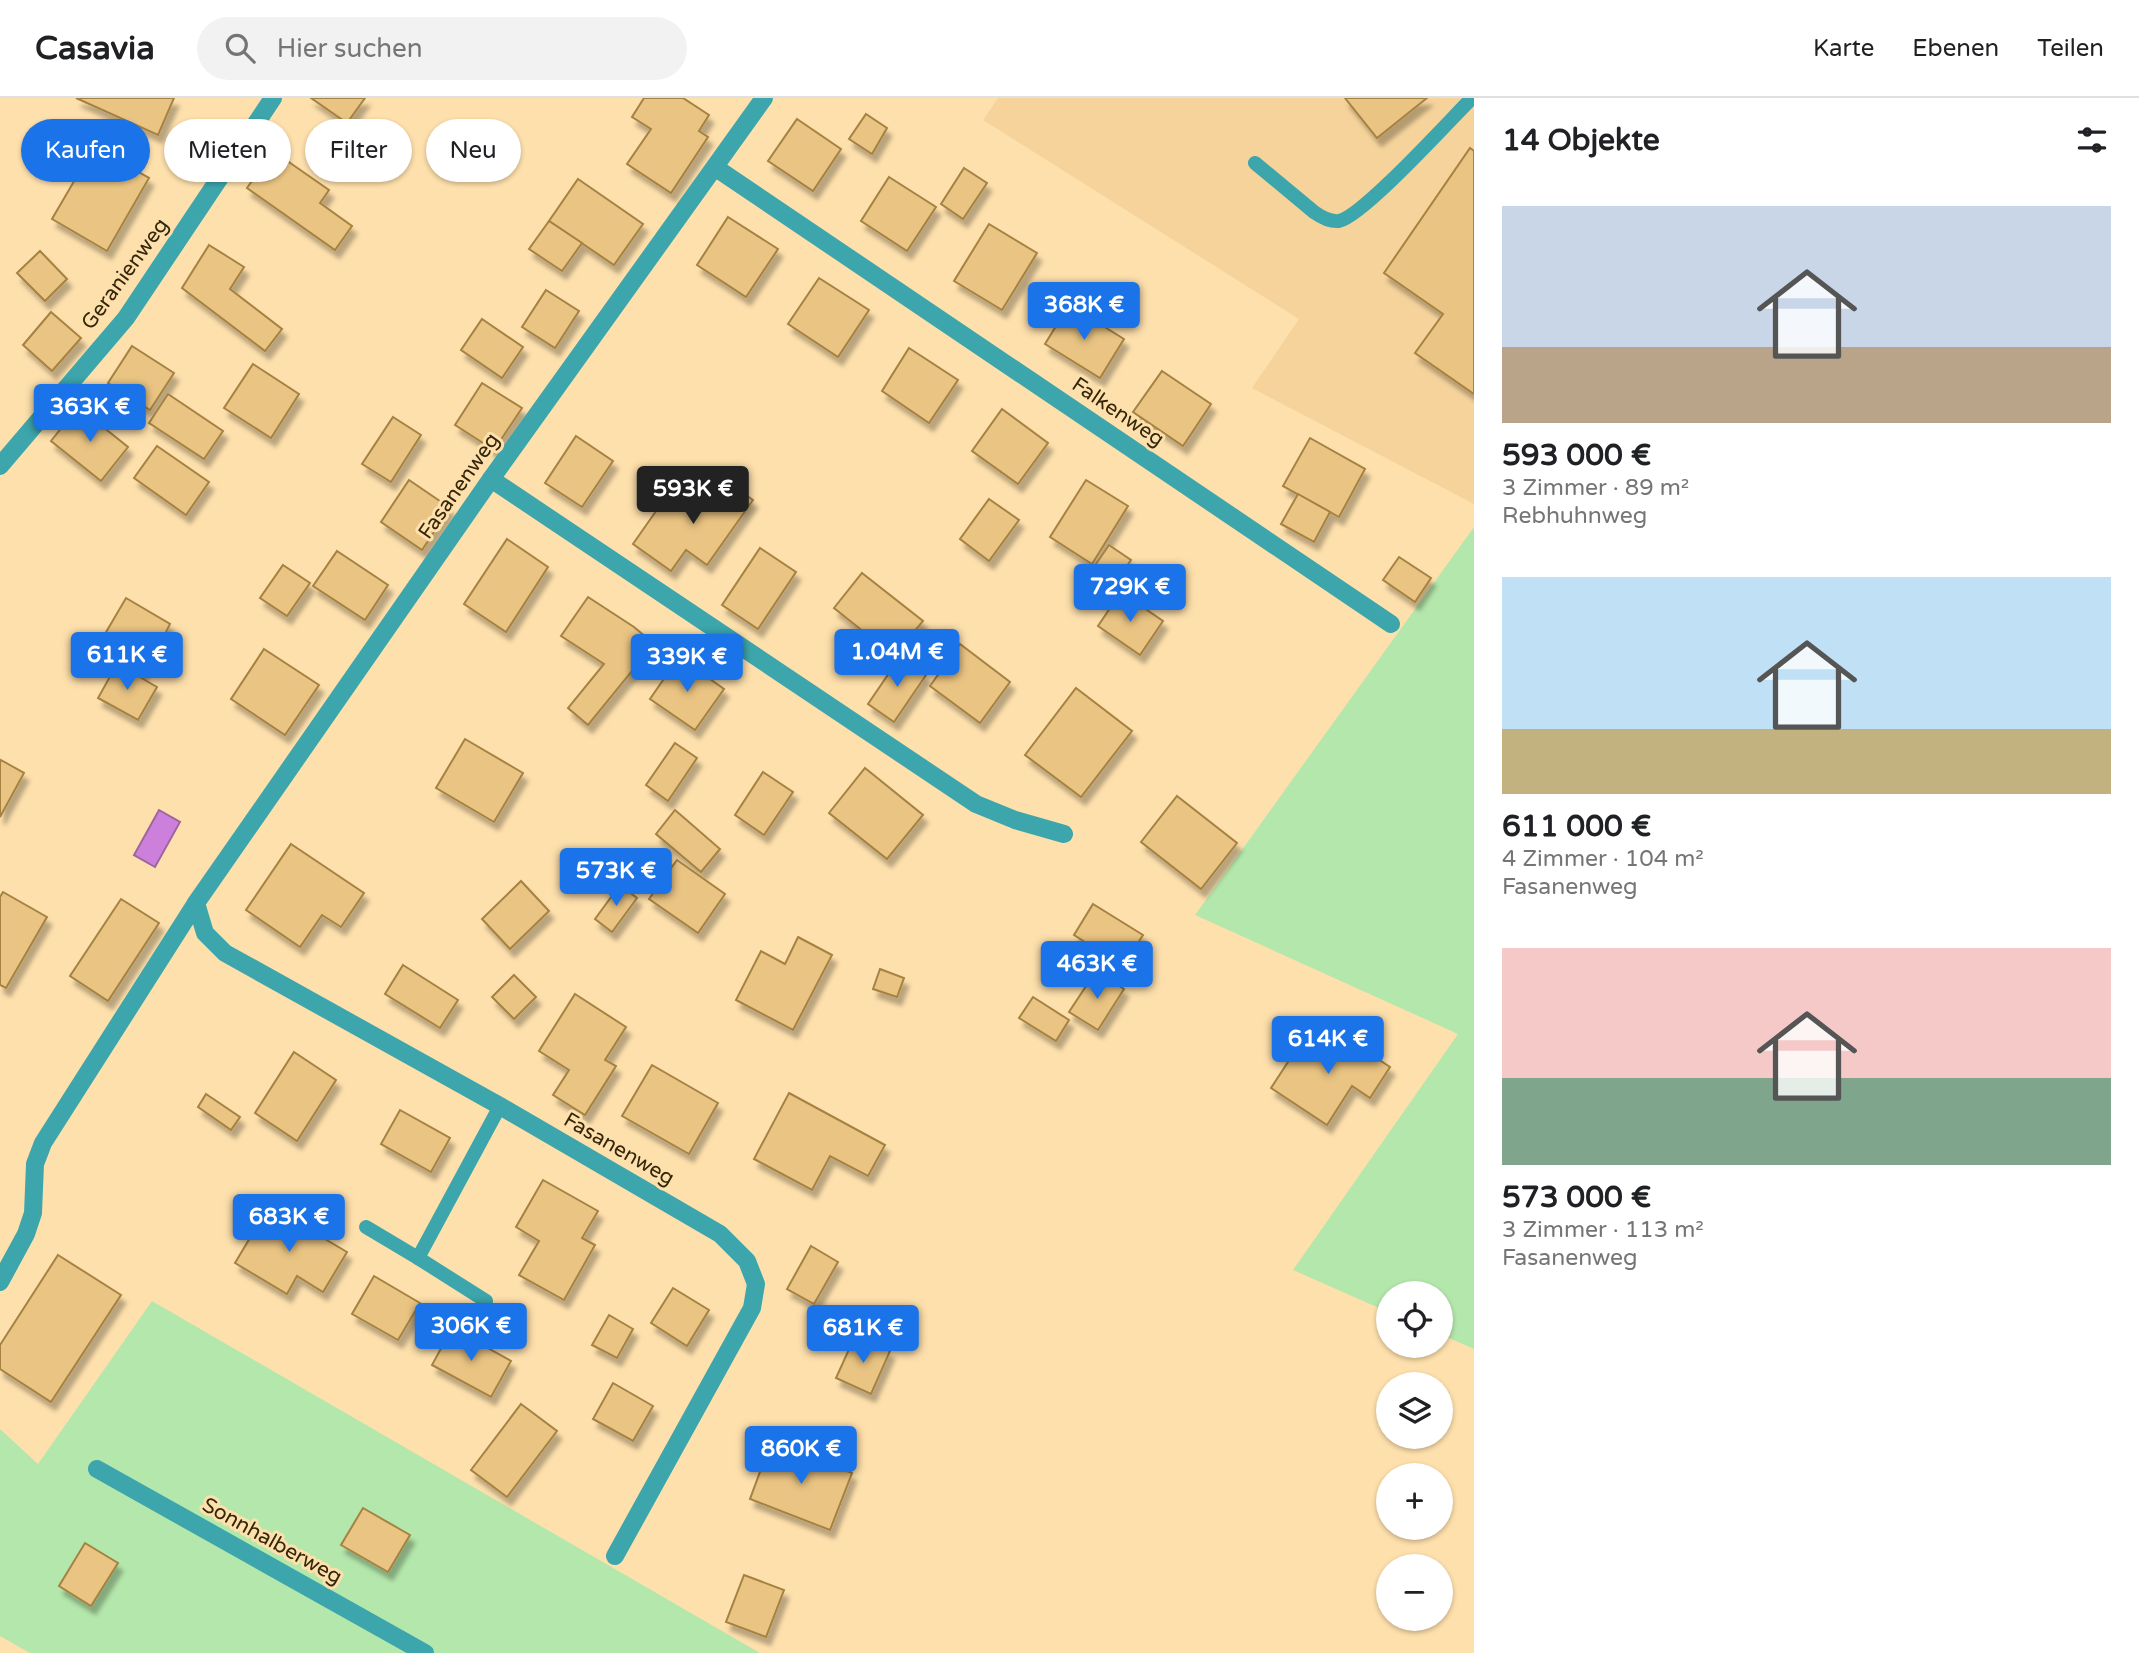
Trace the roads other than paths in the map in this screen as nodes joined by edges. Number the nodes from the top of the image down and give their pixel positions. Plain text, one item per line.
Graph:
1 (273, 98) edge
2 (764, 98) edge
3 (1472, 98) edge
4 (1255, 163) dead end
5 (716, 168) junction
6 (0, 466) edge
7 (491, 480) junction
8 (1391, 624) dead end
9 (1064, 834) dead end
10 (196, 903) junction
11 (500, 1106) junction
12 (366, 1227) dead end
13 (418, 1258) junction
14 (0, 1282) edge
15 (486, 1301) dead end
16 (97, 1469) dead end
17 (615, 1556) dead end
18 (425, 1653) edge

1 - 6 street, Geranienweg
2 - 5 street, Fasanenweg
3 - 4 lane
5 - 7 street, Fasanenweg
5 - 8 street, Falkenweg
7 - 9 street
7 - 10 street, Fasanenweg
10 - 11 street, Fasanenweg
10 - 14 street, Fasanenweg
11 - 13 lane
11 - 17 street, Fasanenweg
12 - 13 lane
13 - 15 lane
16 - 18 street, Sonnhalberweg

